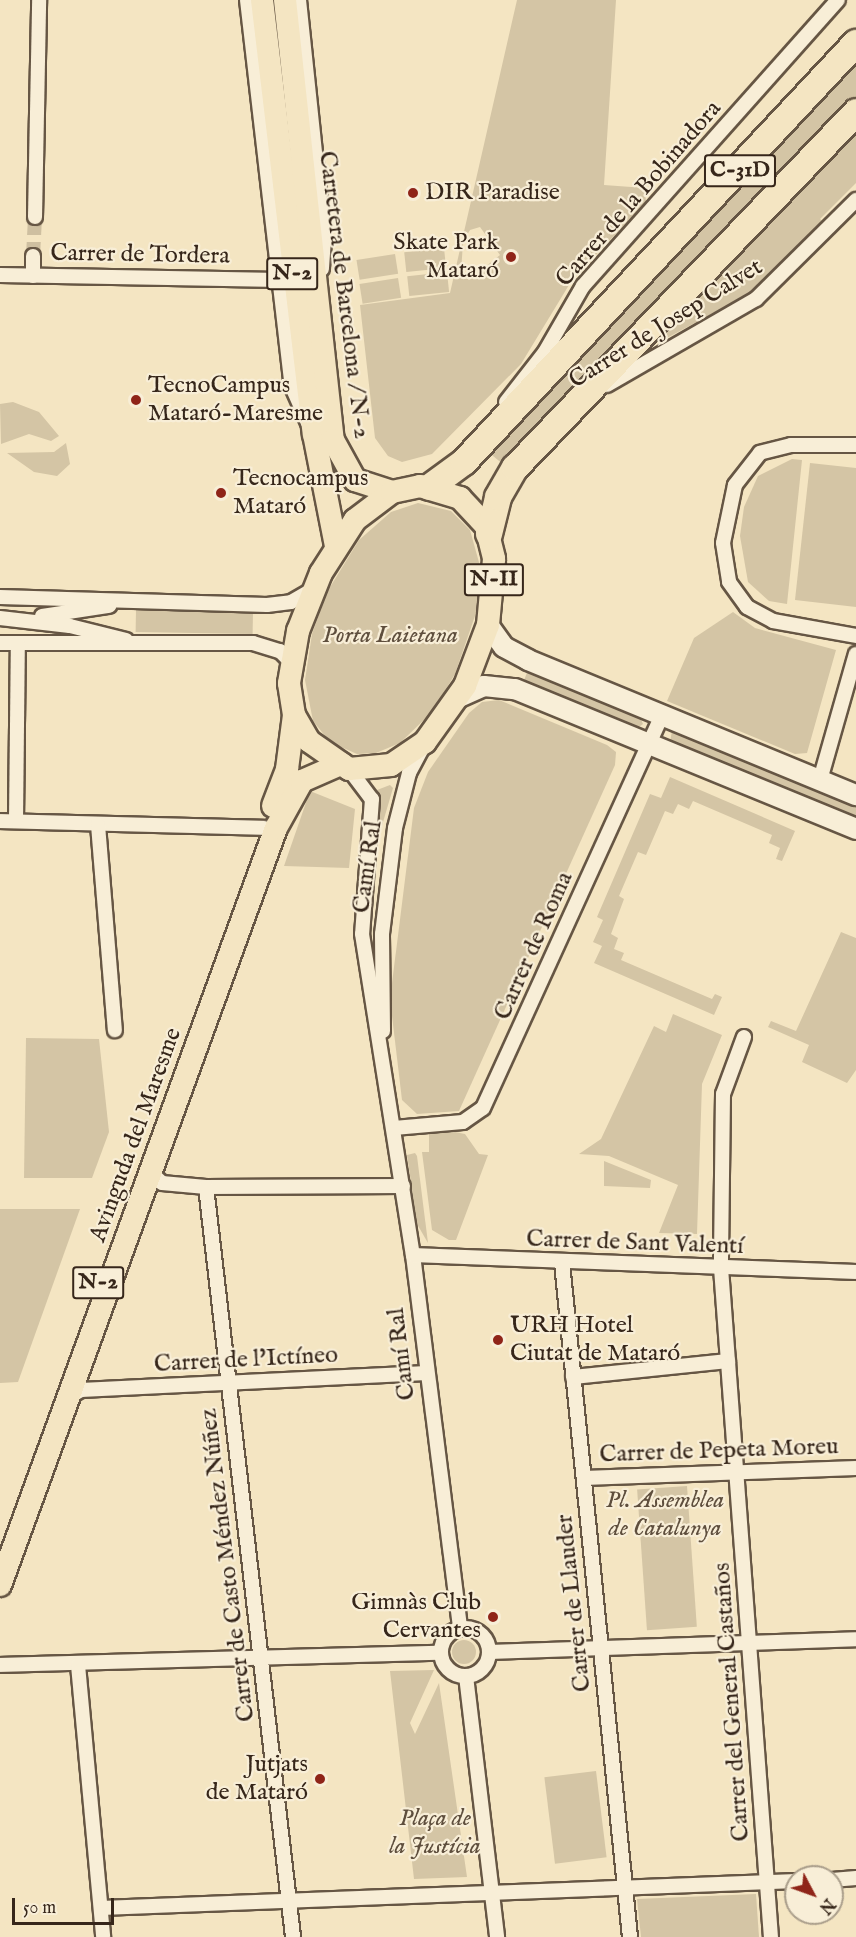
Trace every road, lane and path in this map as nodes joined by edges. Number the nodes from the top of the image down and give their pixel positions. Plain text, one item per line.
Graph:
1 (39, 0) edge
2 (247, 0) edge
3 (262, 0) edge
4 (285, 0) edge
5 (299, 0) edge
6 (838, 0) edge
7 (856, 43) edge
8 (856, 112) edge
9 (856, 200) edge
10 (856, 207) edge
11 (34, 217) tunnel mouth
12 (840, 220) junction
13 (33, 256) tunnel mouth
14 (0, 275) edge
15 (33, 276) junction
16 (280, 280) junction
17 (316, 300) junction
18 (566, 414) junction
19 (491, 431) junction
20 (314, 434) junction
21 (856, 445) edge
22 (430, 487) junction
23 (392, 492) junction
24 (489, 534) junction
25 (336, 546) junction
26 (312, 589) junction
27 (0, 597) edge
28 (133, 601) junction
29 (0, 618) edge
30 (16, 619) junction
31 (488, 626) junction
32 (856, 636) edge
33 (131, 641) junction
34 (0, 643) edge
35 (18, 643) junction
36 (856, 654) edge
37 (292, 663) junction
38 (459, 697) junction
39 (294, 715) junction
40 (662, 715) junction
41 (425, 742) junction
42 (650, 744) junction
43 (345, 766) junction
44 (820, 780) junction
45 (856, 795) edge
46 (0, 821) edge
47 (16, 821) junction
48 (98, 825) junction
49 (264, 828) junction
50 (856, 829) edge
51 (115, 1030) dead end
52 (744, 1037) dead end
53 (385, 1075) junction
54 (394, 1128) junction
55 (151, 1173) junction
56 (403, 1186) junction
57 (206, 1187) junction
58 (412, 1255) junction
59 (562, 1263) junction
60 (721, 1268) junction
61 (856, 1272) edge
62 (728, 1361) junction
63 (427, 1373) junction
64 (573, 1377) junction
65 (229, 1384) junction
66 (69, 1397) junction
67 (856, 1468) edge
68 (736, 1471) junction
69 (584, 1478) junction
70 (0, 1548) edge
71 (0, 1585) edge
72 (460, 1628) junction
73 (856, 1639) edge
74 (748, 1643) junction
75 (601, 1648) junction
76 (489, 1652) junction
77 (440, 1653) junction
78 (261, 1658) junction
79 (0, 1665) edge
80 (78, 1665) junction
81 (466, 1676) junction
82 (784, 1881) edge
83 (767, 1882) junction
84 (625, 1888) junction
85 (491, 1893) junction
86 (289, 1902) junction
87 (101, 1908) junction
88 (103, 1937) edge
89 (293, 1937) edge
90 (497, 1937) edge
91 (630, 1937) edge
92 (771, 1937) edge

1 - 11 street
2 - 16 street
3 - 20 main road, Carretera de Barcelona / N-2 / N-2
4 - 17 main road, Carretera de Barcelona / N-2 / N-2
5 - 17 street
6 - 19 street, Carrer de la Bobinadora
7 - 19 highway, C-31D
8 - 18 highway, C-31D
9 - 12 street, Carrer de Josep Calvet
10 - 12 street, Carrer de Josep Calvet
12 - 18 street, Carrer de Josep Calvet
13 - 15 street
14 - 15 street, Carrer de Tordera
15 - 16 street, Carrer de Tordera
16 - 20 street
17 - 23 main road, Carretera de Barcelona / N-2 / N-2
18 - 24 highway, C-31D
19 - 22 highway
20 - 25 main road, Carretera de Barcelona / N-2 / N-2
21 - 32 street
22 - 23 main road
22 - 24 main road, N-II
23 - 25 main road
24 - 31 main road, N-II
25 - 26 main road
26 - 28 street
26 - 37 main road
27 - 28 street
28 - 30 street
29 - 30 street
30 - 33 street
31 - 38 main road, N-II
31 - 40 street
33 - 35 street
33 - 37 street
34 - 35 street
35 - 47 street
36 - 44 street
37 - 39 main road
38 - 41 main road, N-II
38 - 42 street
39 - 43 main road
39 - 49 main road, Avinguda del Maresme / N-2
40 - 42 street, Carrer de Roma
40 - 44 street
41 - 43 main road, N-II
41 - 53 street, Camí Ral
42 - 50 street
42 - 54 street, Carrer de Roma
43 - 53 street, Camí Ral
43 - 55 main road, Avinguda del Maresme / N-2
44 - 45 street
46 - 47 street
47 - 48 street
48 - 49 street
48 - 51 street
49 - 70 main road, Avinguda del Maresme / N-2
52 - 60 street, Carrer del General Castaños
53 - 54 street, Camí Ral
54 - 56 street, Camí Ral
55 - 57 street
55 - 66 main road, Avinguda del Maresme / N-2
56 - 57 street
56 - 58 street, Camí Ral
57 - 65 street, Carrer de Casto Méndez Núñez
58 - 59 street, Carrer de Sant Valentí
58 - 63 street, Camí Ral
59 - 60 street, Carrer de Sant Valentí
59 - 64 street, Carrer de Llauder
60 - 61 street, Carrer de Sant Valentí
60 - 62 street, Carrer del General Castaños
62 - 64 street
62 - 68 street, Carrer del General Castaños
63 - 65 street, Carrer de l'Ictíneo
63 - 72 street, Camí Ral
64 - 69 street, Carrer de Llauder
65 - 66 street, Carrer de l'Ictíneo
65 - 78 street, Carrer de Casto Méndez Núñez
66 - 71 main road, Avinguda del Maresme / N-2
67 - 68 street, Carrer de Pepeta Moreu
68 - 69 street, Carrer de Pepeta Moreu
68 - 74 street, Carrer del General Castaños
69 - 75 street, Carrer de Llauder
72 - 76 street
72 - 77 street
73 - 74 street
74 - 75 street
74 - 83 street, Carrer del General Castaños
75 - 76 street
75 - 84 street, Carrer de Llauder
76 - 81 street
77 - 78 street
77 - 81 street
78 - 80 street
78 - 86 street, Carrer de Casto Méndez Núñez
79 - 80 street
80 - 87 street
81 - 85 street
82 - 83 street
83 - 84 street
83 - 92 street, Carrer del General Castaños
84 - 85 street
84 - 91 street, Carrer de Llauder
85 - 86 street
85 - 90 street
86 - 87 street
86 - 89 street, Carrer de Casto Méndez Núñez
87 - 88 street

